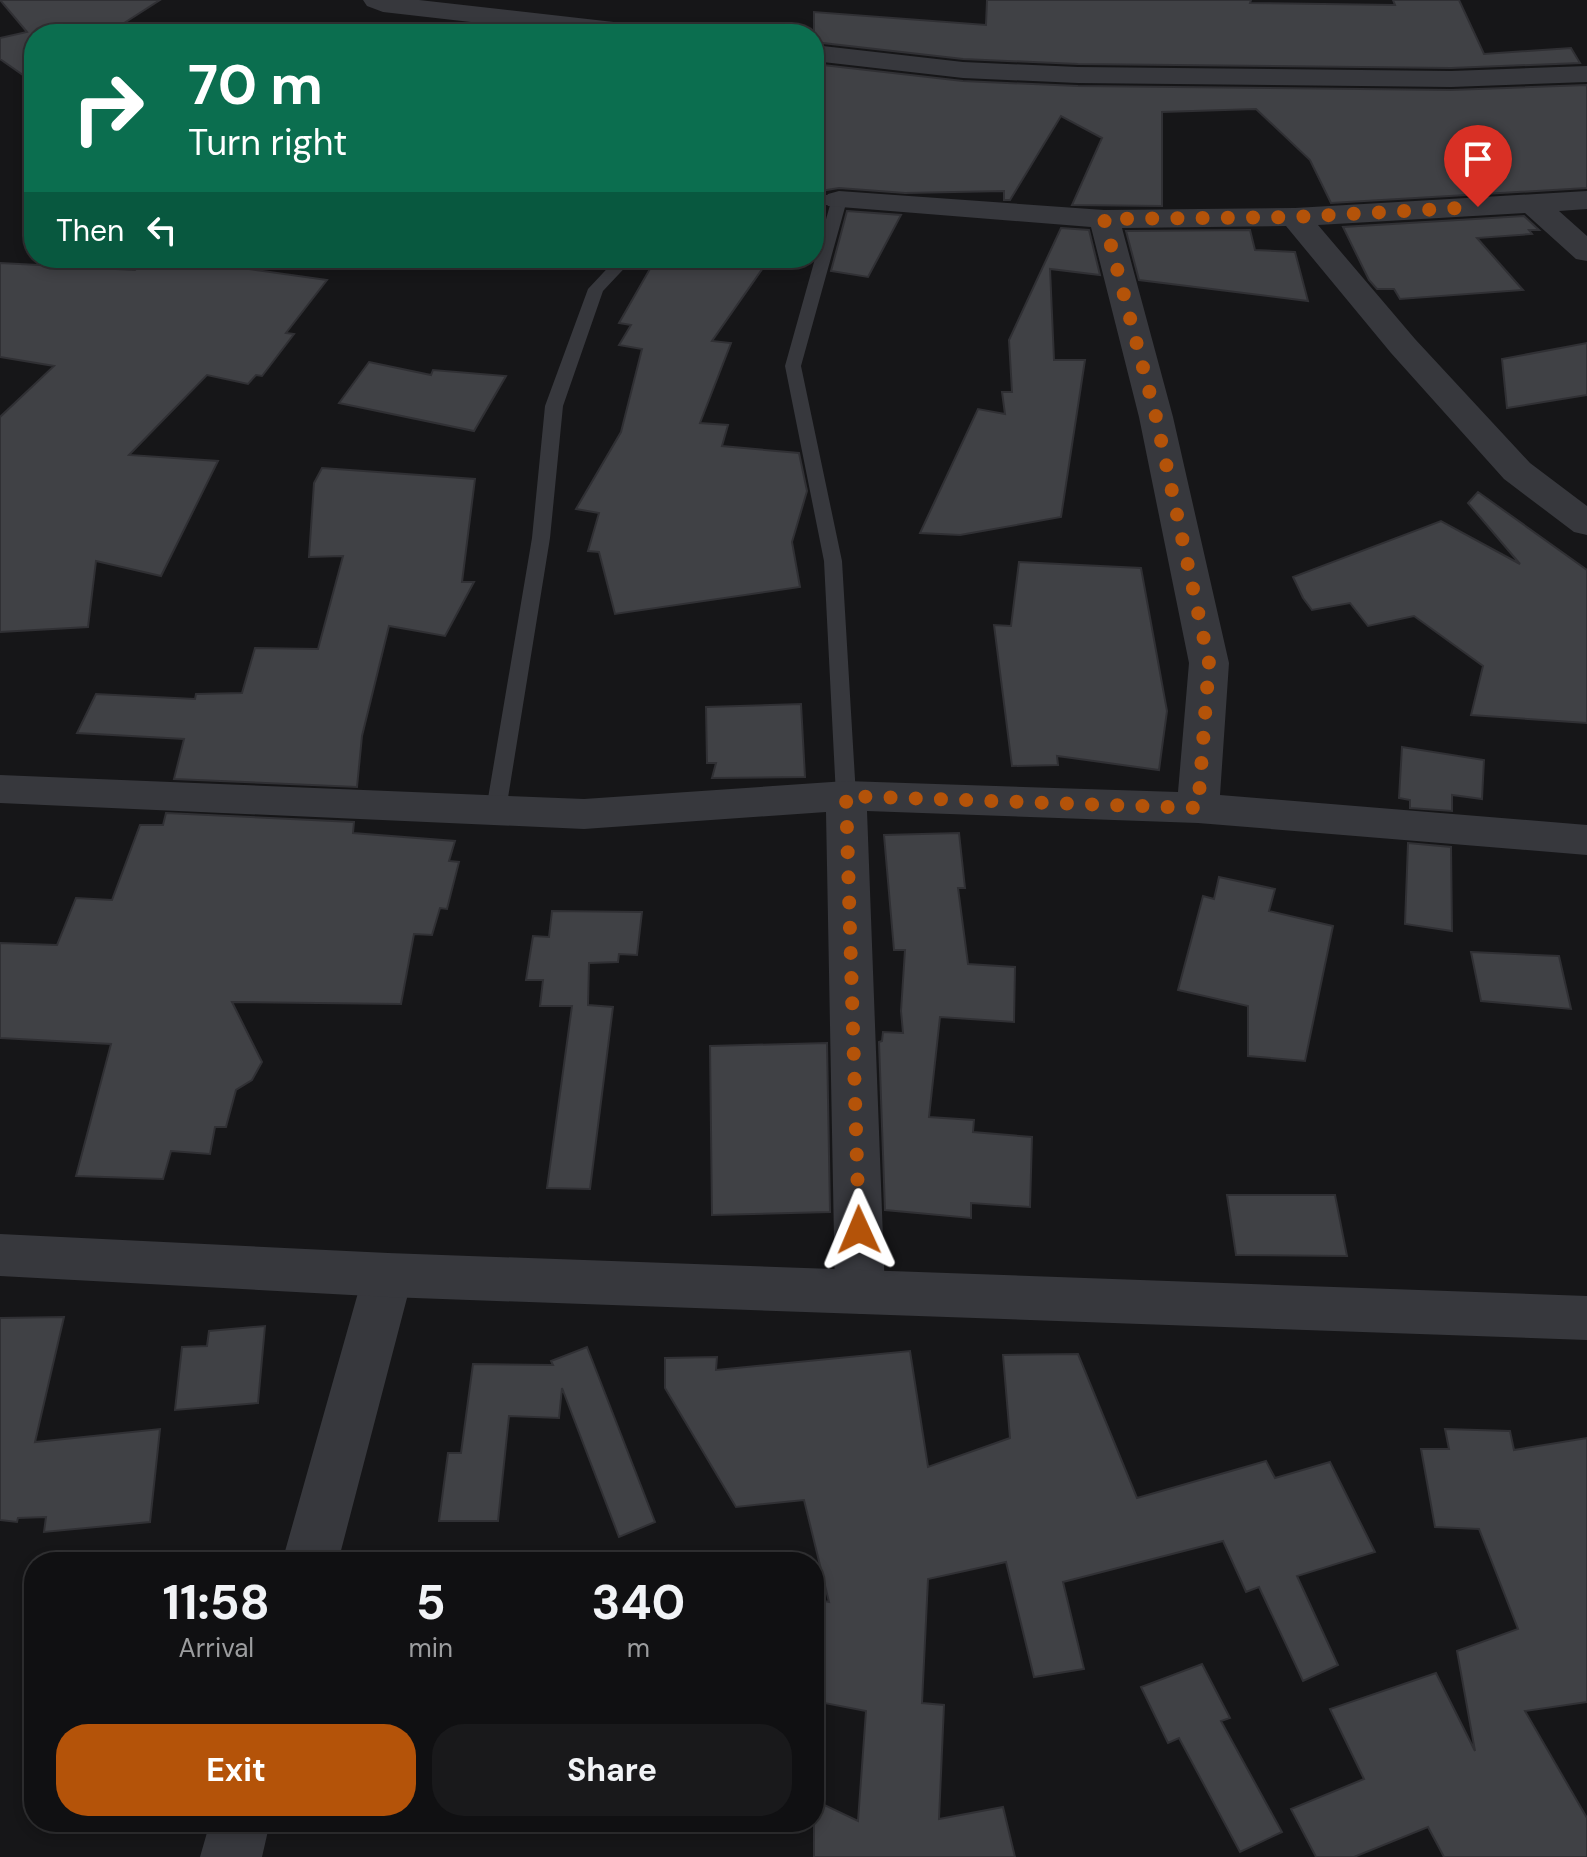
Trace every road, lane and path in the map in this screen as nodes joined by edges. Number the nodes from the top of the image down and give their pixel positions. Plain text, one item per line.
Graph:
1 (376, 0) edge
2 (560, 24) edge
3 (824, 54) edge
4 (1587, 74) edge
5 (826, 200) edge
6 (1587, 200) edge
7 (1534, 205) junction
8 (1295, 217) junction
9 (1104, 219) junction
10 (1587, 252) edge
11 (616, 268) edge
12 (812, 268) edge
13 (1587, 524) edge
14 (0, 789) edge
15 (846, 796) junction
16 (1198, 808) junction
17 (496, 810) junction
18 (1587, 840) edge
19 (0, 1255) edge
20 (388, 1275) junction
21 (860, 1292) junction
22 (1587, 1318) edge
23 (313, 1552) edge
24 (237, 1832) edge
25 (231, 1857) edge

1 - 2 street
3 - 4 street
5 - 9 street
6 - 7 street
7 - 8 street
7 - 10 street
8 - 9 street
8 - 13 street
9 - 16 street
11 - 17 lane
12 - 15 lane
14 - 17 street
15 - 16 street
15 - 17 street
15 - 21 street
16 - 18 street
19 - 20 street
20 - 21 street
20 - 23 street
21 - 22 street
24 - 25 street

